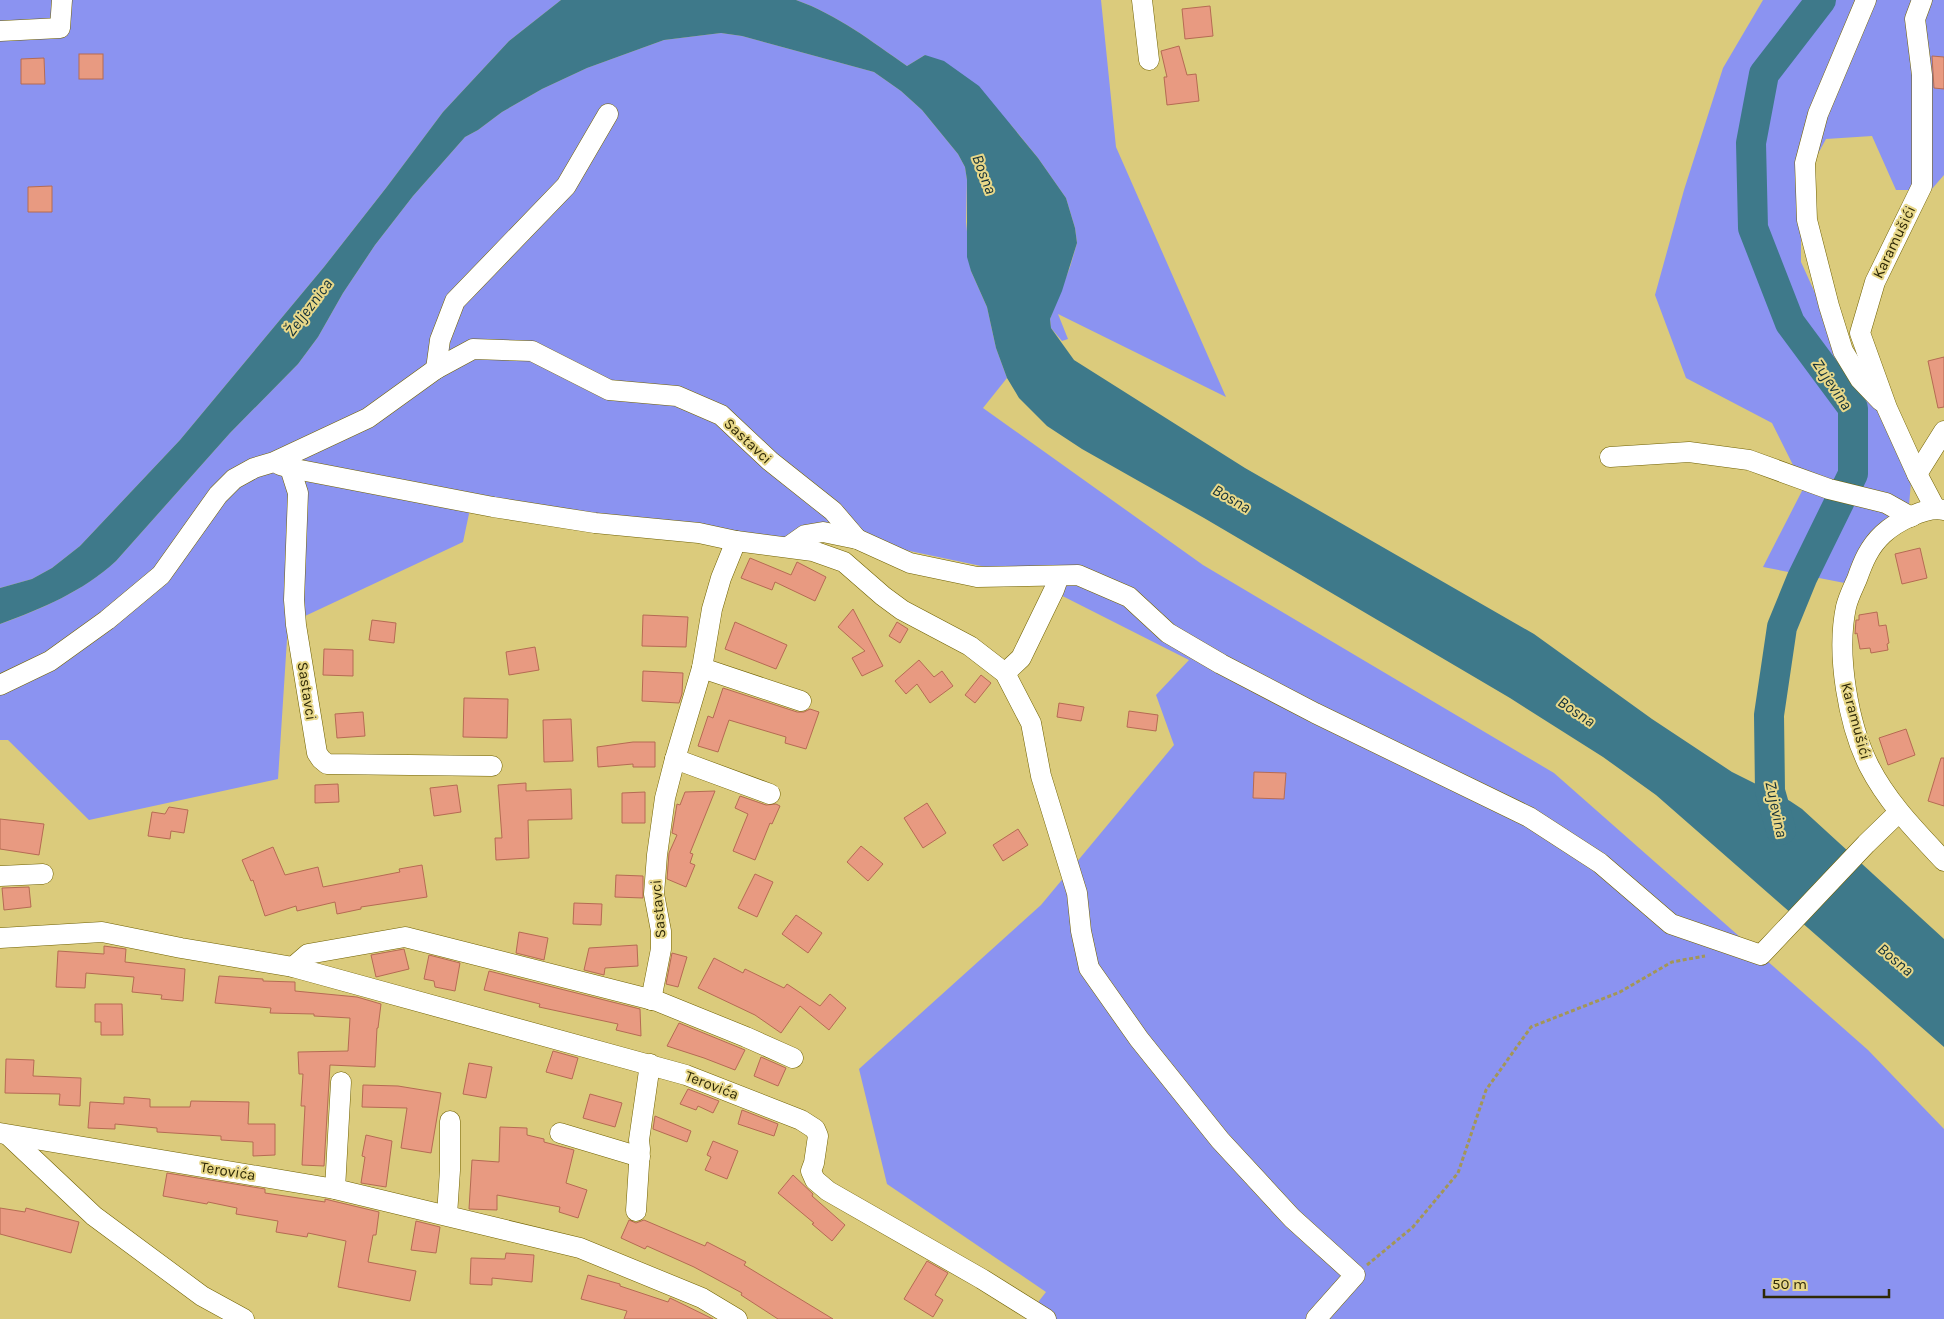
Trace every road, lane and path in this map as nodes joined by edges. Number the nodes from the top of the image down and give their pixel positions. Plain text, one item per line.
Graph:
1 (62, 0) edge
2 (1142, 0) edge
3 (1866, 0) edge
4 (1922, 0) edge
5 (0, 31) edge
6 (1149, 60) dead end
7 (608, 114) dead end
8 (436, 368) junction
9 (1887, 408) junction
10 (1944, 431) edge
11 (1610, 457) dead end
12 (282, 465) junction
13 (1917, 474) junction
14 (1940, 509) edge
15 (1911, 517) junction
16 (857, 539) junction
17 (736, 541) junction
18 (788, 547) junction
19 (1059, 576) junction
20 (702, 668) junction
21 (1005, 673) junction
22 (0, 685) edge
23 (801, 701) dead end
24 (675, 759) junction
25 (492, 766) dead end
26 (770, 794) dead end
27 (1899, 812) junction
28 (1944, 861) edge
29 (43, 874) dead end
30 (0, 876) edge
31 (0, 938) edge
32 (1714, 957) dead end
33 (293, 966) junction
34 (651, 1000) junction
35 (793, 1058) dead end
36 (650, 1064) junction
37 (342, 1082) dead end
38 (450, 1121) dead end
39 (560, 1133) dead end
40 (4, 1134) edge
41 (640, 1157) junction
42 (335, 1189) junction
43 (636, 1211) dead end
44 (447, 1215) junction
45 (1355, 1275) junction
46 (244, 1319) edge
47 (737, 1319) edge
48 (1046, 1319) edge
49 (1316, 1319) edge

1 - 5 street
2 - 6 street
3 - 9 street
4 - 9 street, Karamušići
7 - 8 street
8 - 12 street, Sastavci
8 - 16 street, Sastavci
9 - 13 street, Karamušići
10 - 13 street
11 - 15 street
12 - 17 street
12 - 22 street, Sastavci
12 - 25 street, Sastavci
13 - 14 street, Karamušići
14 - 15 street, Karamušići
15 - 27 street, Karamušići
16 - 18 street
16 - 19 street
17 - 18 street
17 - 20 street, Sastavci
18 - 21 street
19 - 21 street
19 - 27 street
20 - 23 street
20 - 24 street, Sastavci
21 - 45 street
24 - 26 street
24 - 34 street, Sastavci
27 - 28 street, Karamušići
29 - 30 street
31 - 33 street, Terovića
32 - 45 path
33 - 34 street
33 - 36 street, Terovića
34 - 35 street
36 - 41 street
36 - 48 street, Terovića
37 - 42 street
38 - 44 street
39 - 41 street
40 - 42 street, Terovića
40 - 46 street, Terovića
41 - 43 street
42 - 44 street, Terovića
44 - 47 street, Terovića
45 - 49 street

